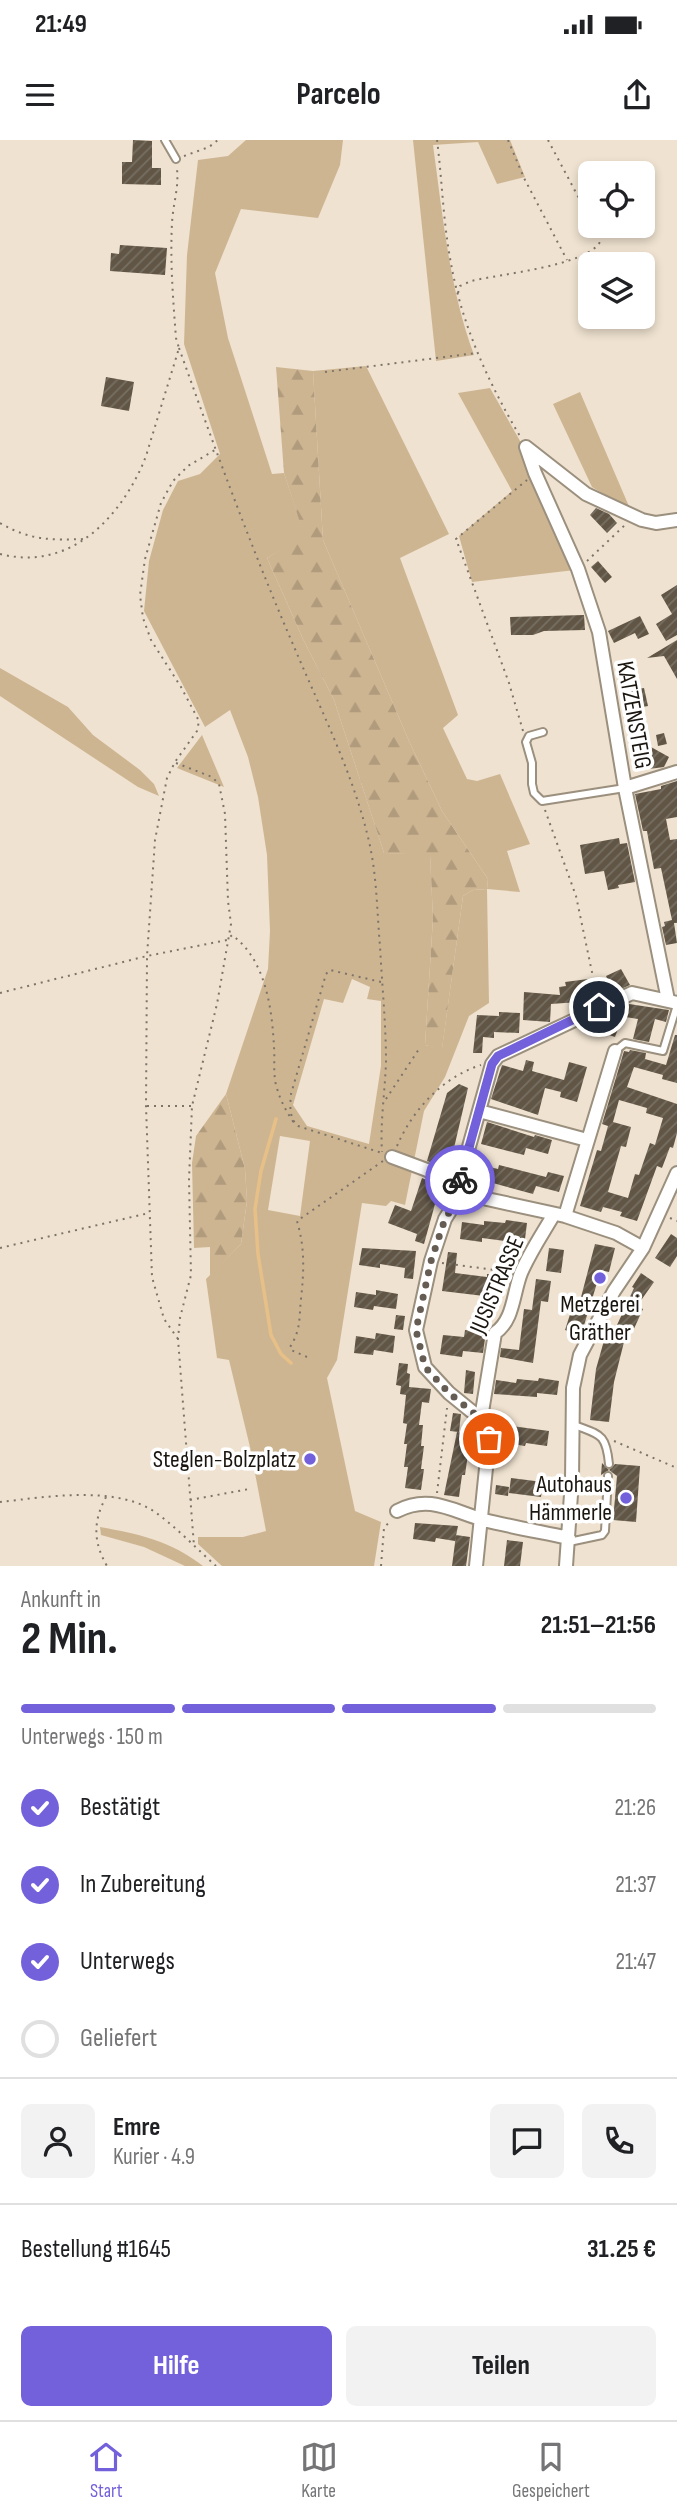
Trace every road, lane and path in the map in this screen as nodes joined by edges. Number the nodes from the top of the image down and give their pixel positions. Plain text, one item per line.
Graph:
1 (165, 140) edge
2 (218, 140) edge
3 (437, 140) edge
4 (508, 140) edge
5 (548, 140) edge
6 (176, 159) junction
7 (578, 198) edge
8 (598, 238) edge
9 (568, 261) junction
10 (458, 294) junction
11 (180, 348) junction
12 (477, 353) junction
13 (325, 372) dead end
14 (526, 447) junction
15 (215, 450) junction
16 (535, 473) junction
17 (634, 516) junction
18 (677, 520) edge
19 (0, 523) edge
20 (87, 539) junction
21 (0, 554) edge
22 (578, 569) junction
23 (543, 732) dead end
24 (526, 742) junction
25 (175, 762) junction
26 (677, 772) edge
27 (625, 788) junction
28 (542, 801) junction
29 (227, 940) junction
30 (147, 956) junction
31 (382, 983) junction
32 (0, 993) edge
33 (674, 1003) edge
34 (599, 1007) junction
35 (419, 1049) dead end
36 (615, 1051) joint
37 (469, 1069) dead end
38 (385, 1100) junction
39 (146, 1105) junction
40 (192, 1106) junction
41 (479, 1111) junction
42 (294, 1123) junction
43 (381, 1137) dead end
44 (587, 1140) junction
45 (390, 1154) junction
46 (677, 1173) edge
47 (463, 1190) junction
48 (150, 1213) junction
49 (560, 1215) junction
50 (0, 1248) edge
51 (643, 1248) junction
52 (431, 1261) junction
53 (521, 1274) junction
54 (177, 1339) junction
55 (307, 1357) dead end
56 (449, 1393) junction
57 (481, 1418) junction
58 (571, 1424) junction
59 (600, 1435) junction
60 (609, 1464) dead end
61 (677, 1468) edge
62 (608, 1476) dead end
63 (248, 1489) dead end
64 (106, 1496) junction
65 (189, 1500) junction
66 (0, 1502) edge
67 (436, 1504) junction
68 (397, 1511) joint
69 (481, 1519) junction
70 (569, 1540) junction
71 (194, 1546) junction
72 (107, 1566) edge
73 (216, 1566) edge
74 (381, 1566) edge
75 (476, 1566) edge
76 (566, 1566) edge

1 - 6 lane
2 - 6 path
3 - 10 path
4 - 9 path
5 - 7 path
6 - 11 path
8 - 9 path
9 - 10 path
10 - 12 path
11 - 15 path
11 - 20 path
12 - 13 path
12 - 14 path
14 - 16 street, KATZENSTEIG
14 - 17 street
15 - 25 path
15 - 31 path
16 - 22 street, KATZENSTEIG
16 - 24 path
17 - 18 street
17 - 22 path
19 - 20 path
20 - 21 path
22 - 27 street, KATZENSTEIG
23 - 24 lane
24 - 28 lane
25 - 29 path
25 - 30 path
26 - 27 street
27 - 28 lane
27 - 33 street, KATZENSTEIG
28 - 34 path
29 - 30 path
29 - 40 path
29 - 42 path
30 - 32 path
30 - 39 path
31 - 38 path
31 - 42 path
33 - 34 street
33 - 36 lane
34 - 41 street
35 - 38 path
36 - 44 street, JUSISTRASSE
37 - 45 path
38 - 43 path
39 - 40 path
39 - 48 path
40 - 54 path
41 - 44 street
41 - 47 street
42 - 45 path
44 - 49 street, JUSISTRASSE
45 - 47 street
45 - 55 path
46 - 51 street
47 - 49 street
47 - 52 street
48 - 50 path
48 - 54 path
49 - 51 street
49 - 53 street, JUSISTRASSE
51 - 58 street
52 - 53 path
52 - 56 street
53 - 57 street, JUSISTRASSE
54 - 65 path
56 - 57 street
56 - 67 path
57 - 69 street
58 - 59 lane
58 - 70 street
59 - 60 lane
59 - 61 path
62 - 70 lane
63 - 65 path
64 - 66 path
64 - 71 path
64 - 72 path
65 - 71 path
67 - 68 street
67 - 69 street
68 - 74 path
69 - 70 street
69 - 75 street
70 - 76 street
71 - 73 path

